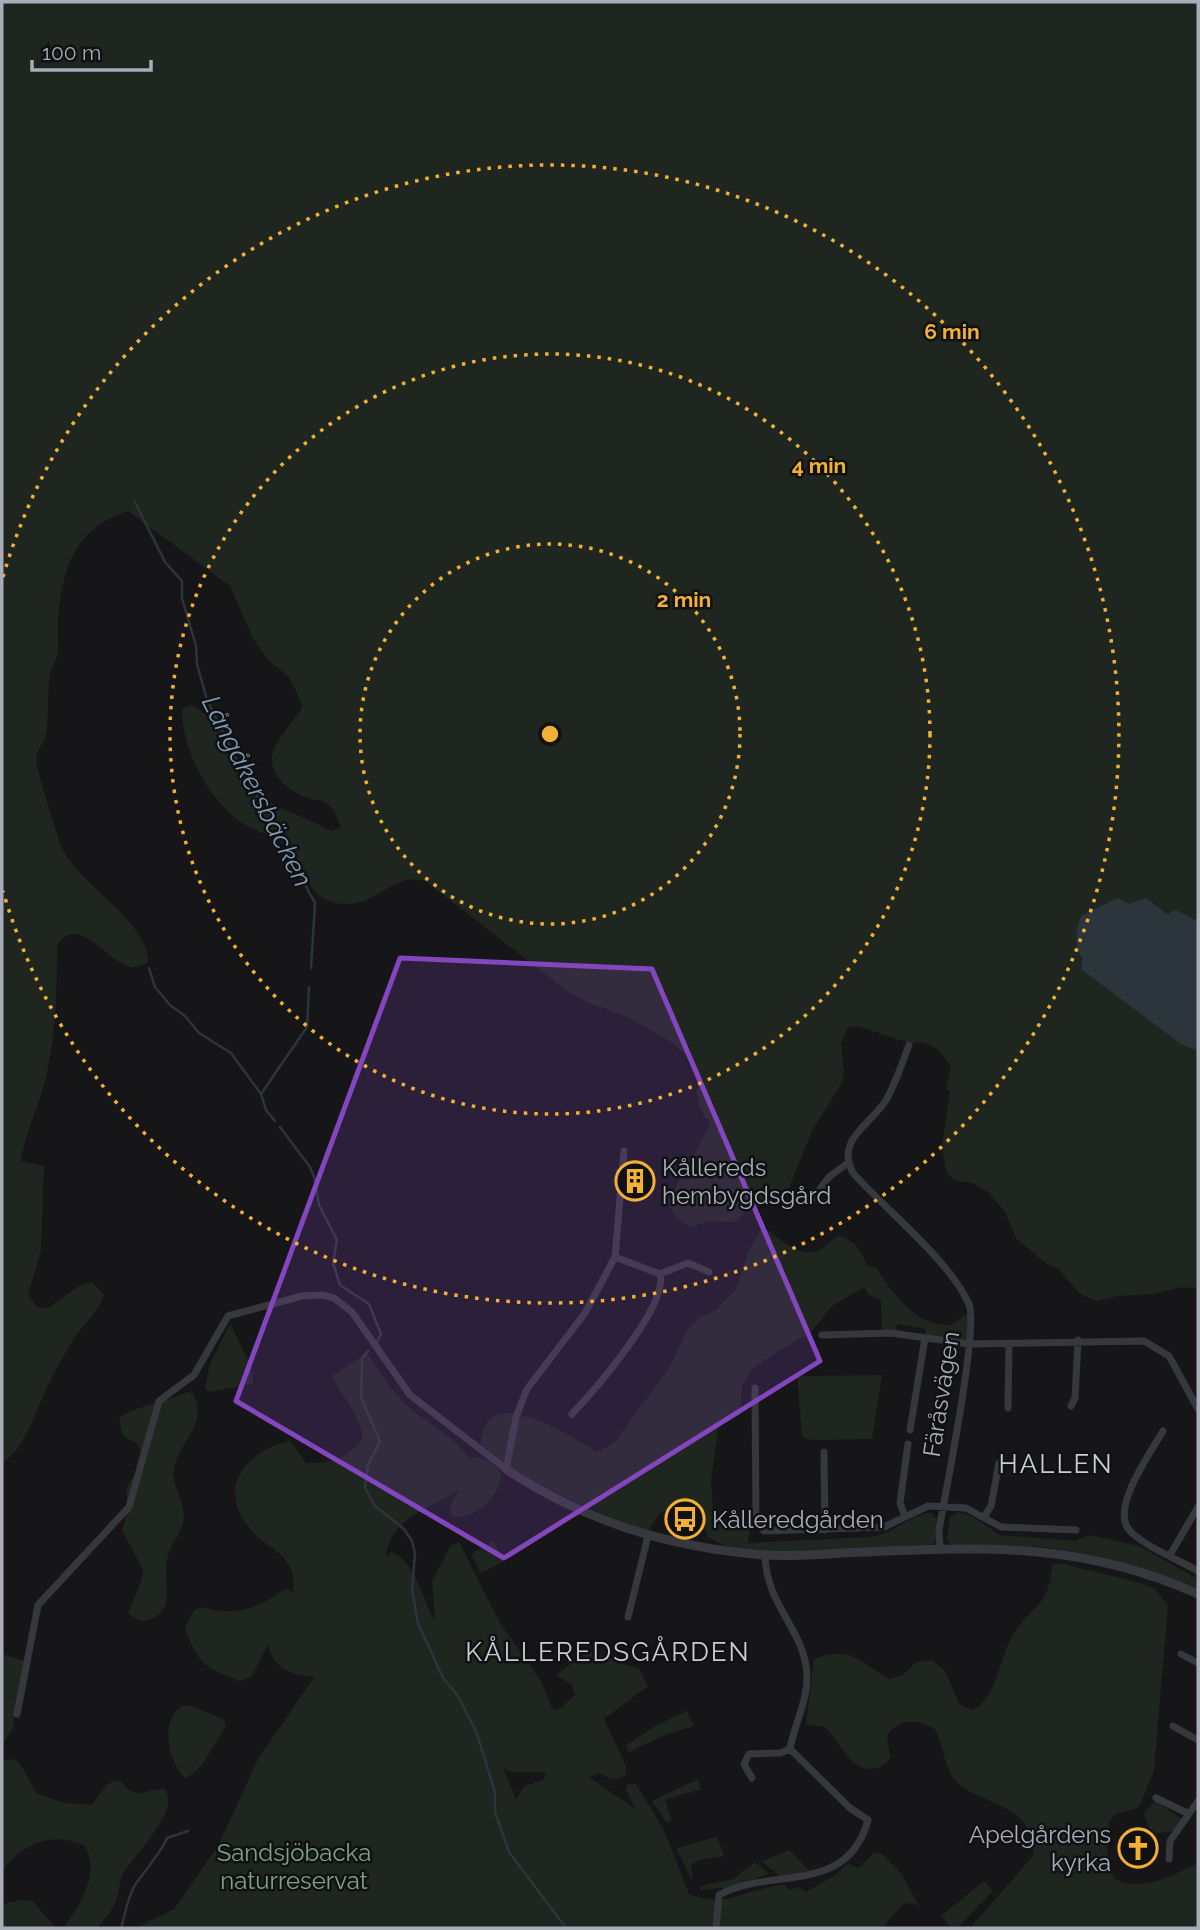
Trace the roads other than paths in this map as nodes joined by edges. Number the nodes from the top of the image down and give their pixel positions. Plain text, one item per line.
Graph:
1 (909, 1045) dead end
2 (624, 1151) dead end
3 (848, 1163) junction
4 (810, 1202) dead end
5 (615, 1257) junction
6 (709, 1272) dead end
7 (660, 1274) junction
8 (822, 1335) dead end
9 (925, 1338) junction
10 (1078, 1340) junction
11 (1009, 1343) junction
12 (970, 1345) junction
13 (755, 1388) dead end
14 (1071, 1406) dead end
15 (1008, 1408) dead end
16 (1198, 1409) edge
17 (572, 1414) dead end
18 (910, 1430) dead end
19 (1163, 1432) dead end
20 (908, 1444) dead end
21 (824, 1452) dead end
22 (999, 1463) dead end
23 (506, 1469) junction
24 (943, 1506) junction
25 (1198, 1507) edge
26 (905, 1516) junction
27 (984, 1517) junction
28 (825, 1530) junction
29 (1076, 1530) dead end
30 (648, 1536) junction
31 (940, 1550) junction
32 (765, 1555) junction
33 (1170, 1555) junction
34 (1198, 1571) edge
35 (1198, 1594) edge
36 (628, 1617) dead end
37 (1181, 1654) dead end
38 (1198, 1662) edge
39 (17, 1714) dead end
40 (1173, 1726) dead end
41 (1198, 1740) edge
42 (790, 1749) junction
43 (752, 1778) dead end
44 (1156, 1798) dead end
45 (1198, 1801) edge
46 (1189, 1814) junction
47 (1169, 1860) dead end
48 (716, 1928) edge

1 - 3 street
2 - 5 street
3 - 4 street
3 - 12 street, Färåsvägen
5 - 7 street
5 - 23 street
6 - 7 street
7 - 17 street
8 - 9 street
9 - 12 street
9 - 18 street
10 - 11 street
10 - 14 street
10 - 16 street
11 - 12 street
11 - 15 street
12 - 24 street, Färåsvägen
13 - 28 street
19 - 33 street
20 - 26 street
21 - 28 street
22 - 27 street
23 - 30 street
23 - 39 street
24 - 26 street
24 - 27 street
24 - 31 street, Färåsvägen
25 - 33 street
26 - 28 street
27 - 29 street
30 - 32 street
30 - 36 street
31 - 32 street
31 - 35 street
32 - 42 street
33 - 34 street
37 - 38 street
40 - 41 street
42 - 43 street
42 - 48 street
44 - 46 street
45 - 46 street
46 - 47 street

